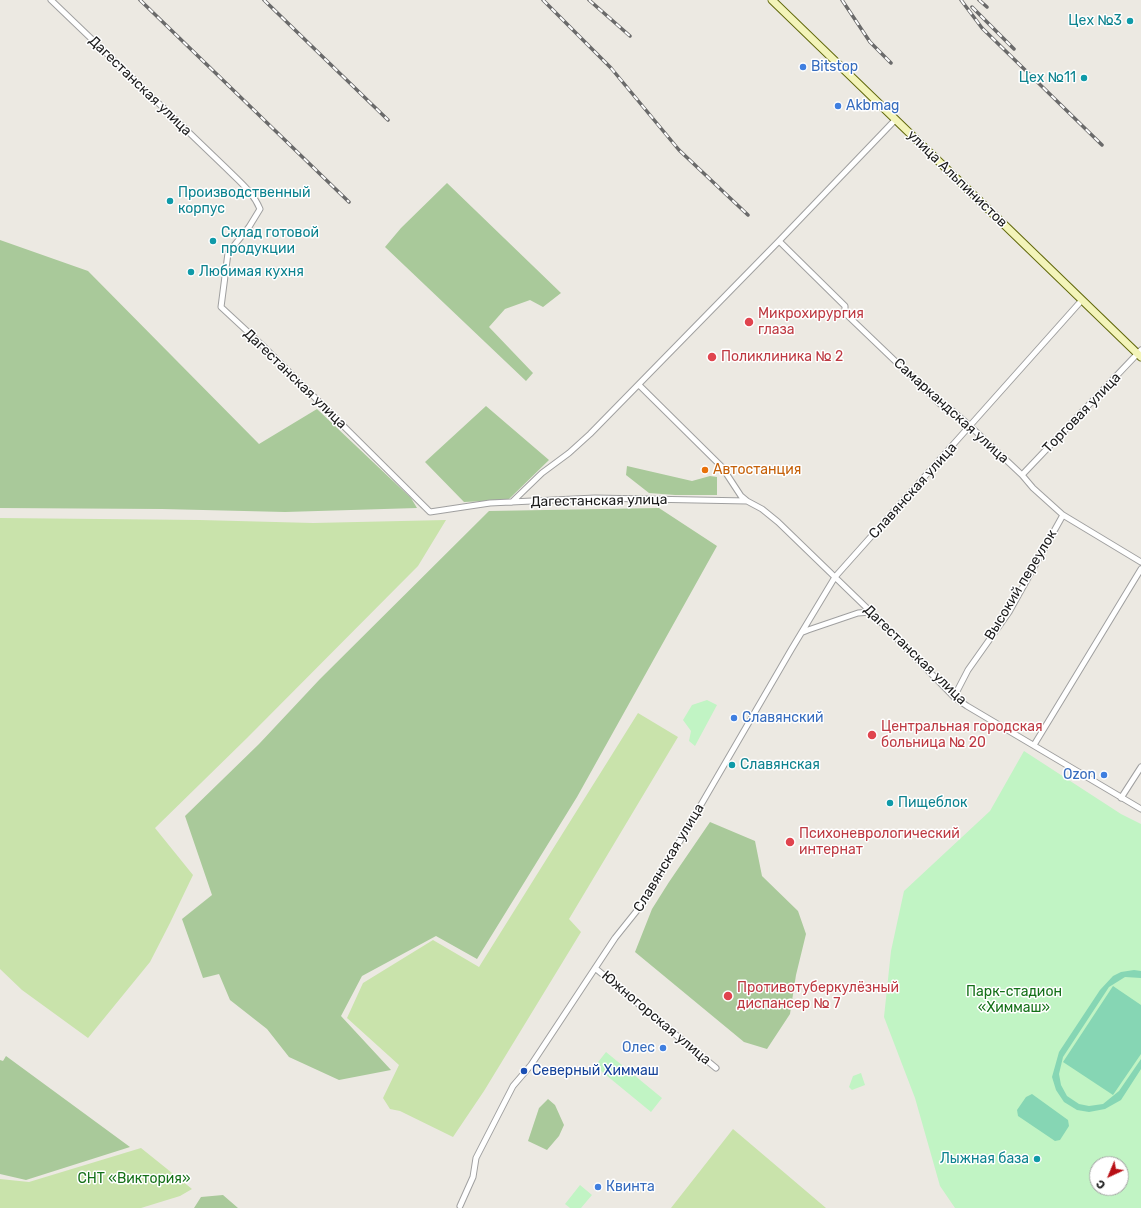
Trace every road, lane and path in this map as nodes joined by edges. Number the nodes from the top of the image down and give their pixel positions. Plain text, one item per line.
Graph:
1 (51, 0) edge
2 (772, 0) edge
3 (896, 119) junction
4 (779, 241) junction
5 (1082, 300) junction
6 (1140, 354) edge
7 (639, 385) junction
8 (970, 426) junction
9 (1022, 475) junction
10 (747, 501) junction
11 (512, 502) junction
12 (1063, 515) junction
13 (1141, 562) edge
14 (1141, 569) edge
15 (835, 578) junction
16 (871, 612) junction
17 (801, 634) junction
18 (954, 696) junction
19 (1034, 745) junction
20 (1141, 766) edge
21 (1121, 798) junction
22 (1141, 809) edge
23 (595, 968) junction
24 (716, 1068) dead end
25 (460, 1206) dead end

1 - 11 street, Дагестанская улица
2 - 3 main road, улица Альпинистов
3 - 4 street
3 - 5 main road, улица Альпинистов
4 - 7 street
4 - 8 street, Самаркандская улица
5 - 6 main road, улица Альпинистов
5 - 8 street, Славянская улица
6 - 9 street, Торговая улица
7 - 10 street, Дагестанская улица
7 - 11 street
8 - 9 street, Самаркандская улица
8 - 15 street, Славянская улица
9 - 12 street, Самаркандская улица
10 - 11 street, Дагестанская улица
10 - 15 street, Дагестанская улица
12 - 13 street, Самаркандская улица
12 - 18 street, Высокий переулок
14 - 19 street
15 - 16 street, Дагестанская улица
15 - 17 street, Славянская улица
16 - 17 street
16 - 18 street, Дагестанская улица
17 - 23 street, Славянская улица
18 - 19 street, Дагестанская улица
19 - 21 street, Дагестанская улица
20 - 21 street
21 - 22 street, Дагестанская улица
23 - 24 street, Южногорская улица
23 - 25 street, Славянская улица

